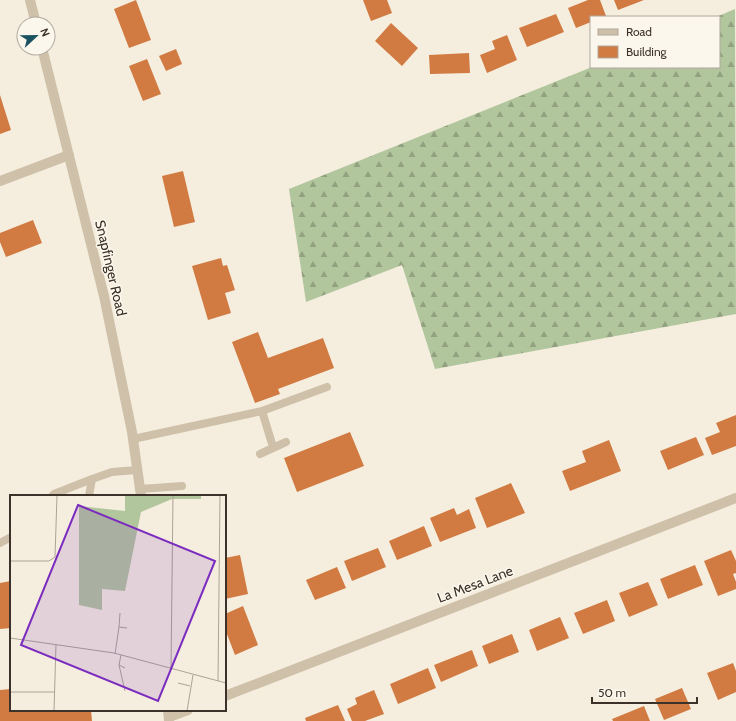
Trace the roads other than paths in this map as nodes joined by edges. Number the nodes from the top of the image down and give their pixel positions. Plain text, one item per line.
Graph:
1 (30, 0) edge
2 (34, 16) edge
3 (44, 56) edge
4 (69, 155) junction
5 (0, 181) edge
6 (327, 387) dead end
7 (262, 411) junction
8 (133, 439) junction
9 (286, 442) dead end
10 (274, 447) junction
11 (260, 454) dead end
12 (137, 470) junction
13 (92, 479) junction
14 (182, 486) dead end
15 (140, 493) edge
16 (53, 495) edge
17 (89, 495) edge
18 (736, 498) edge
19 (10, 538) edge
20 (0, 543) edge
21 (226, 696) edge
22 (185, 711) edge
23 (169, 716) edge

1 - 2 street
3 - 4 street, Snapfinger Road
4 - 5 street
4 - 8 street, Snapfinger Road
6 - 7 lane
7 - 8 lane
7 - 10 lane
8 - 12 street, Snapfinger Road
9 - 10 lane
10 - 11 lane
12 - 13 lane
12 - 15 street, Snapfinger Road
13 - 16 lane
13 - 17 lane
14 - 15 lane
18 - 21 street, La Mesa Lane
19 - 20 lane
22 - 23 street

